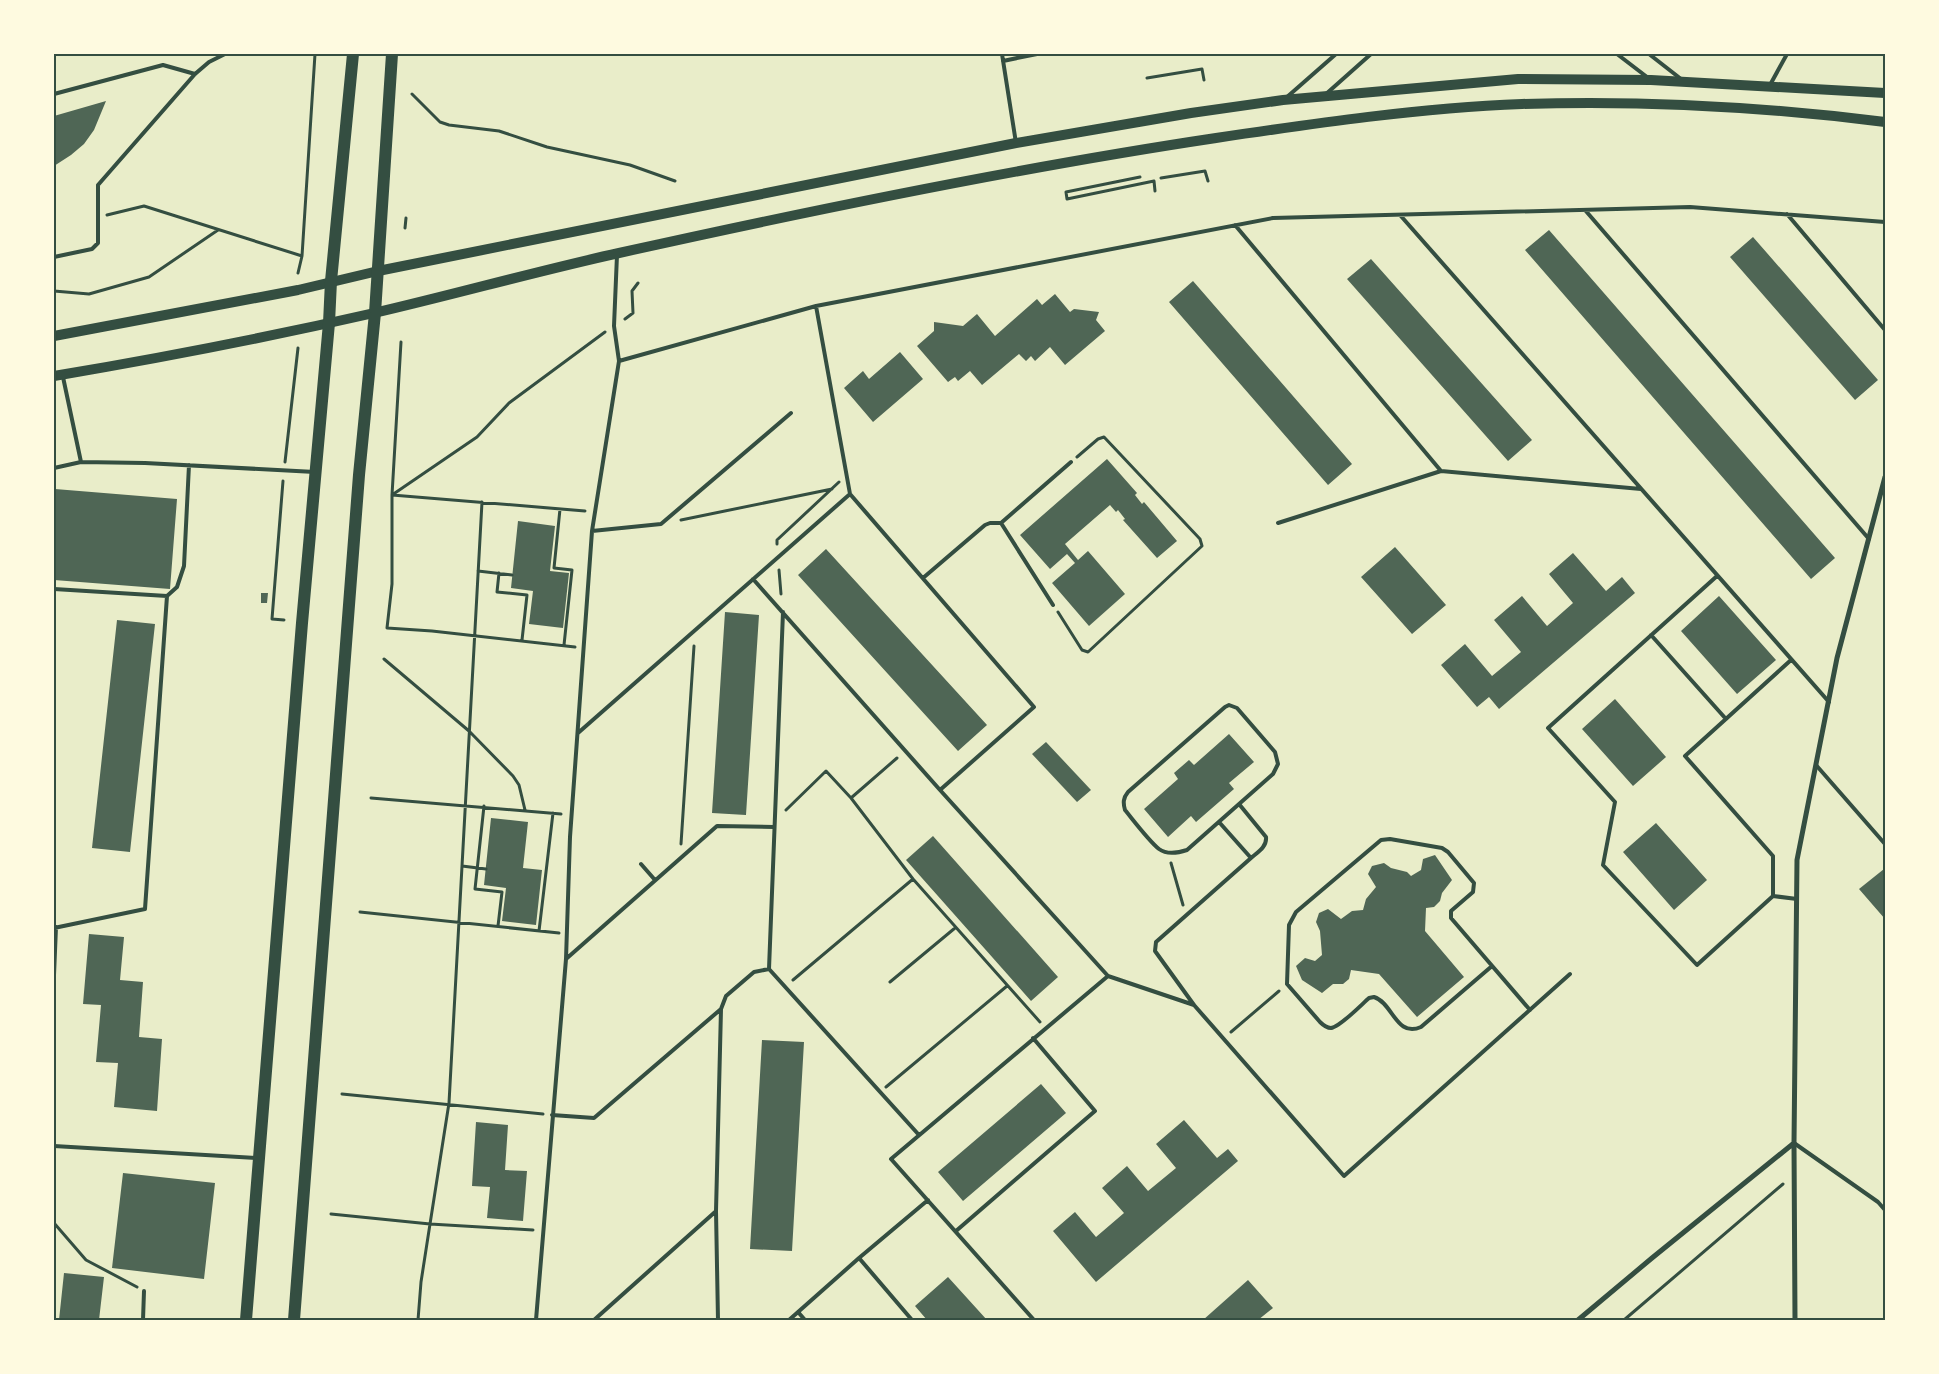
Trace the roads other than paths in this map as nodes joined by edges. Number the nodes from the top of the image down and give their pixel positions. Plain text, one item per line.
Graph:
1 (226, 54) edge
2 (353, 54) edge
3 (392, 54) edge
4 (1002, 54) edge
5 (1037, 54) edge
6 (1336, 54) edge
7 (1371, 54) edge
8 (1617, 54) edge
9 (1649, 54) edge
10 (1787, 54) edge
11 (1003, 61) junction
12 (195, 74) junction
13 (1651, 80) junction
14 (1685, 82) junction
15 (1769, 86) junction
16 (1885, 93) edge
17 (54, 94) edge
18 (1324, 96) junction
19 (1283, 100) junction
20 (1885, 122) edge
21 (1016, 143) junction
22 (1585, 210) junction
23 (1787, 214) junction
24 (1400, 215) junction
25 (1885, 222) edge
26 (1235, 225) junction
27 (617, 254) junction
28 (54, 257) edge
29 (378, 271) junction
30 (330, 281) junction
31 (816, 306) junction
32 (375, 313) junction
33 (329, 323) junction
34 (1885, 330) edge
35 (54, 336) edge
36 (620, 361) junction
37 (58, 375) edge
38 (791, 413) dead end
39 (81, 462) junction
40 (1071, 462) road end
41 (189, 465) junction
42 (54, 468) edge
43 (1441, 471) junction
44 (315, 472) junction
45 (1885, 477) edge
46 (1641, 489) junction
47 (850, 494) junction
48 (1000, 523) junction
49 (1278, 523) dead end
50 (592, 531) junction
51 (1869, 539) junction
52 (1717, 576) junction
53 (923, 578) junction
54 (753, 579) junction
55 (54, 589) edge
56 (167, 596) junction
57 (1053, 605) road end
58 (783, 612) junction
59 (1651, 635) junction
60 (1792, 660) junction
61 (1828, 702) junction
62 (1726, 719) junction
63 (578, 733) junction
64 (1816, 765) junction
65 (940, 790) junction
66 (1238, 804) junction
67 (1219, 822) junction
68 (774, 827) junction
69 (1885, 844) edge
70 (1251, 858) junction
71 (641, 864) dead end
72 (655, 880) junction
73 (1773, 896) junction
74 (1797, 899) junction
75 (55, 928) edge
76 (566, 959) junction
77 (1492, 966) junction
78 (768, 969) junction
79 (1570, 974) dead end
80 (54, 975) edge
81 (1108, 976) junction
82 (1194, 1005) junction
83 (721, 1008) junction
84 (1530, 1010) junction
85 (1033, 1038) junction
86 (552, 1114) junction
87 (919, 1135) junction
88 (1794, 1143) junction
89 (54, 1146) edge
90 (259, 1158) junction
91 (928, 1200) junction
92 (1885, 1210) edge
93 (716, 1211) junction
94 (956, 1231) junction
95 (859, 1258) junction
96 (144, 1291) road end
97 (798, 1312) junction
98 (143, 1320) edge
99 (246, 1320) edge
100 (294, 1320) edge
101 (536, 1320) edge
102 (594, 1320) edge
103 (718, 1320) edge
104 (789, 1320) edge
105 (805, 1320) edge
106 (912, 1320) edge
107 (1034, 1320) edge
108 (1578, 1320) edge
109 (1795, 1320) edge

1 - 12 lane
2 - 30 main road
3 - 29 main road
4 - 11 lane
5 - 11 lane
6 - 19 lane
7 - 18 lane
8 - 13 lane
9 - 14 lane
10 - 15 lane
11 - 21 lane
12 - 17 lane
12 - 28 lane
13 - 14 main road
13 - 18 main road
14 - 15 main road
15 - 16 main road
18 - 19 main road
19 - 21 main road
20 - 27 main road
21 - 29 main road
22 - 23 lane
22 - 24 lane
22 - 51 lane
23 - 25 lane
23 - 34 lane
24 - 26 lane
24 - 46 lane
26 - 31 lane
26 - 43 lane
27 - 32 main road
27 - 36 lane
29 - 30 main road
29 - 32 main road
30 - 33 main road
30 - 35 main road
31 - 36 lane
31 - 47 lane
32 - 33 main road
32 - 100 main road
33 - 37 main road
33 - 44 main road
36 - 50 lane
37 - 39 lane
38 - 50 lane
39 - 41 lane
39 - 42 lane
40 - 48 lane
41 - 44 lane
41 - 56 lane
43 - 46 lane
43 - 49 lane
44 - 90 main road
45 - 51 street
46 - 52 lane
47 - 53 lane
47 - 54 lane
48 - 53 lane
48 - 57 lane
50 - 63 lane
51 - 61 street
52 - 59 lane
52 - 60 lane
53 - 65 lane
54 - 58 lane
54 - 63 lane
55 - 56 lane
56 - 75 lane
58 - 65 lane
58 - 68 lane
59 - 62 lane
59 - 73 lane
60 - 61 lane
60 - 62 lane
61 - 64 street
62 - 73 lane
63 - 76 lane
64 - 69 lane
64 - 74 street
65 - 81 lane
66 - 67 lane
66 - 67 lane
66 - 70 lane
67 - 70 lane
68 - 72 lane
68 - 78 lane
70 - 82 lane
71 - 72 lane
72 - 76 lane
73 - 74 lane
74 - 88 street
75 - 80 lane
76 - 86 lane
77 - 77 lane
77 - 84 lane
78 - 83 lane
78 - 87 lane
79 - 84 lane
81 - 82 lane
81 - 85 lane
82 - 84 lane
83 - 86 lane
83 - 93 lane
85 - 87 lane
85 - 94 lane
86 - 101 lane
87 - 91 lane
88 - 92 lane
88 - 108 street
88 - 109 street
89 - 90 lane
90 - 99 main road
91 - 94 lane
91 - 95 lane
93 - 102 lane
93 - 103 lane
94 - 107 lane
95 - 97 lane
95 - 106 lane
96 - 98 lane
97 - 104 lane
97 - 105 lane

